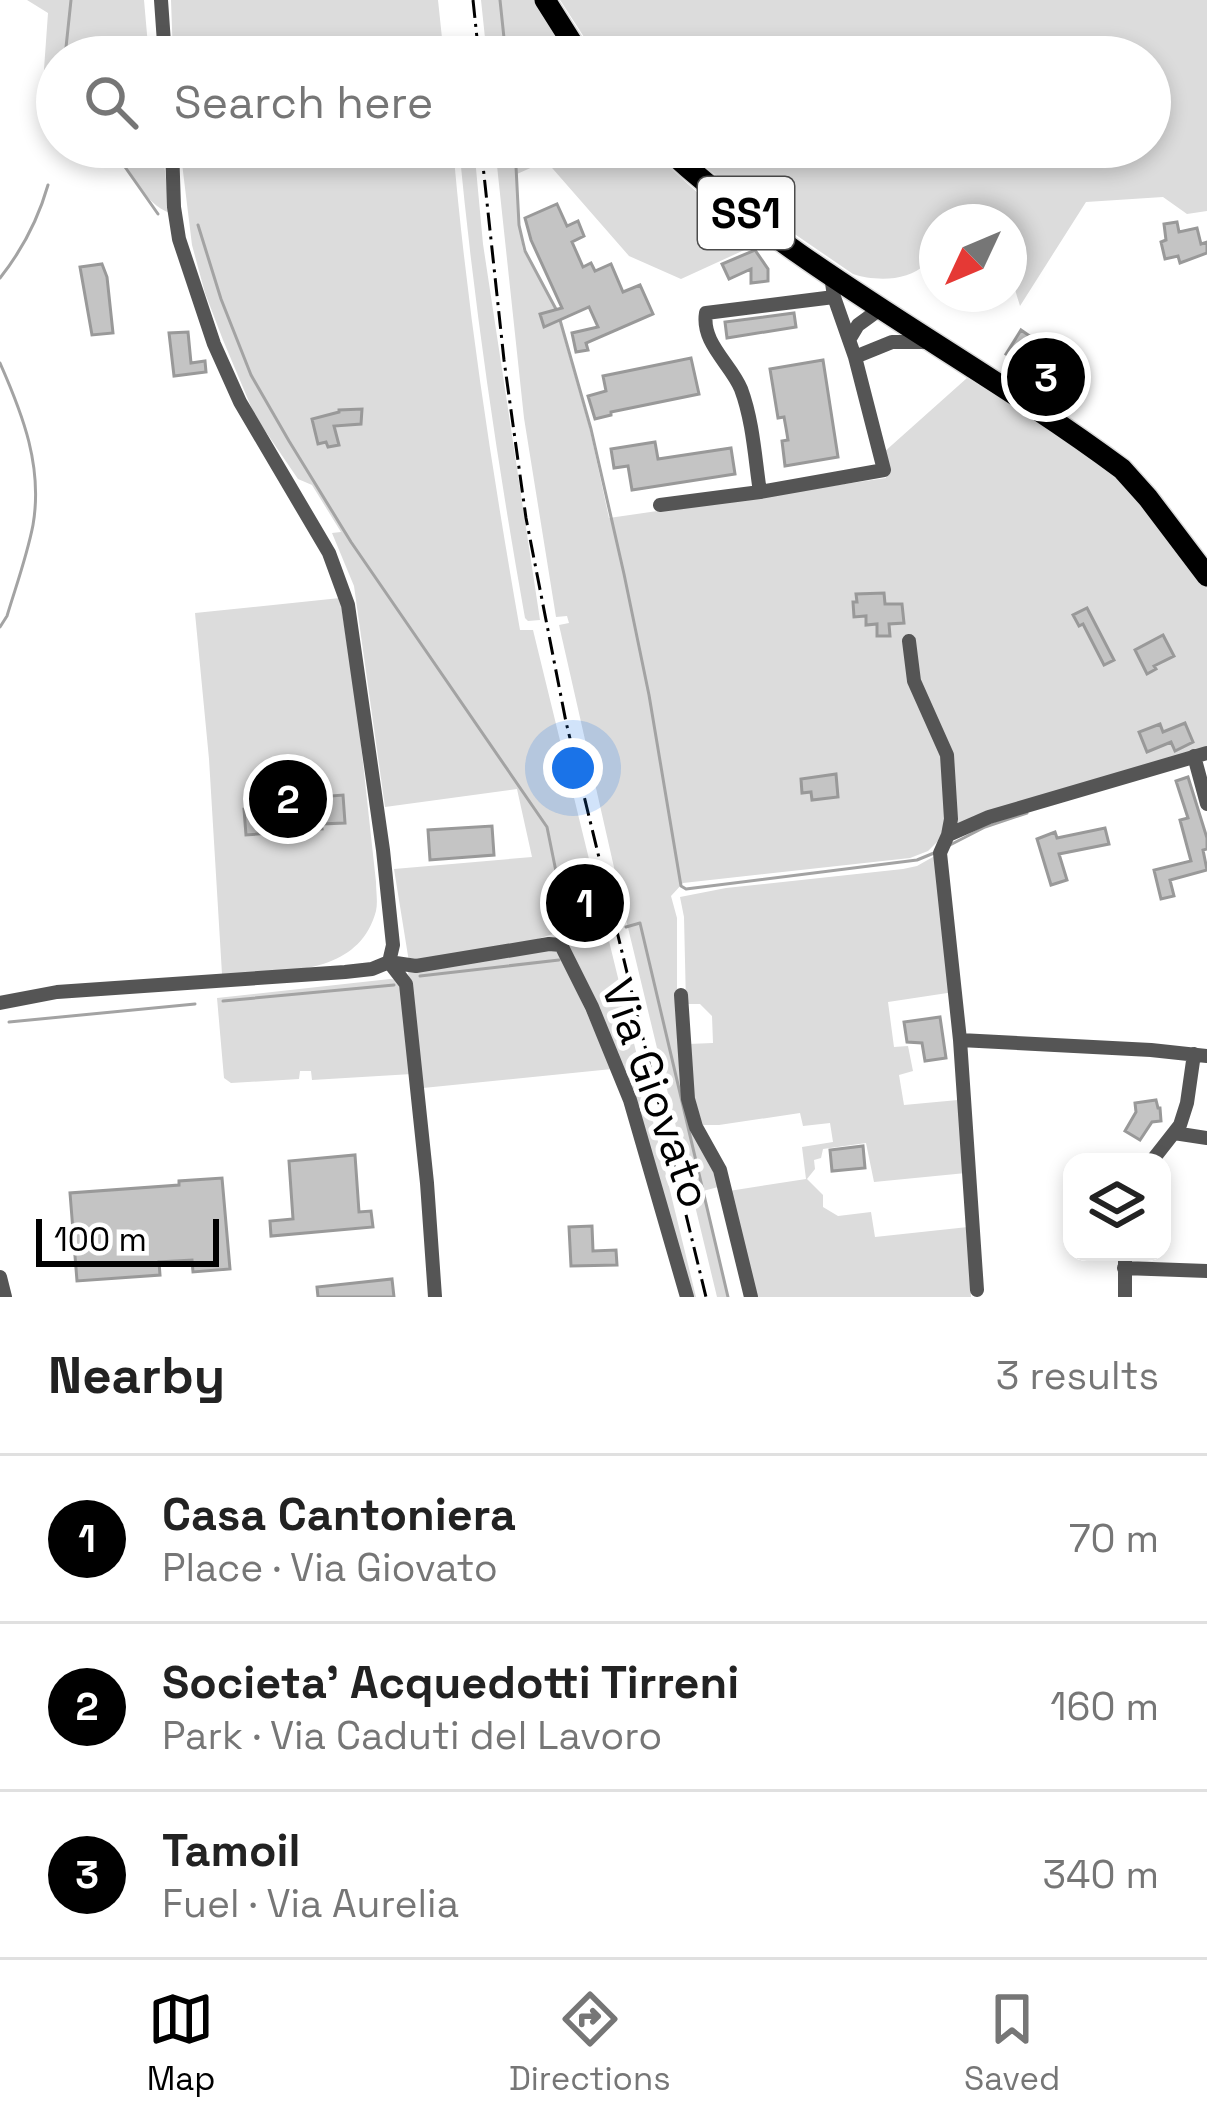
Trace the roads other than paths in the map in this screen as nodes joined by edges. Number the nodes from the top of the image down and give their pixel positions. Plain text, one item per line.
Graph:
1 (161, 0) edge
2 (545, 0) edge
3 (164, 36) edge
4 (568, 36) edge
5 (173, 168) edge
6 (690, 168) edge
7 (832, 286) junction
8 (880, 309) junction
9 (850, 340) junction
10 (933, 343) junction
11 (855, 357) junction
12 (760, 492) junction
13 (660, 506) dead end
14 (1207, 576) edge
15 (909, 641) dead end
16 (1199, 759) edge
17 (1207, 804) edge
18 (950, 828) junction
19 (389, 962) junction
20 (681, 995) dead end
21 (0, 1003) edge
22 (960, 1040) junction
23 (1207, 1041) edge
24 (1202, 1055) edge
25 (1174, 1133) junction
26 (1207, 1138) edge
27 (1158, 1153) edge
28 (1125, 1261) edge
29 (1132, 1261) edge
30 (1207, 1271) edge
31 (0, 1276) edge
32 (977, 1290) dead end
33 (5, 1297) edge
34 (435, 1297) edge
35 (687, 1297) edge
36 (752, 1297) edge
37 (1125, 1297) edge

1 - 3 street
2 - 4 main road
5 - 19 street
6 - 7 main road, SS1
7 - 8 main road, SS1
7 - 9 street
7 - 12 street
8 - 9 street
8 - 10 main road, SS1
8 - 11 street
9 - 11 street
10 - 11 street
10 - 14 main road, SS1
11 - 12 street
12 - 13 street
15 - 18 street
16 - 17 street
16 - 18 street
18 - 22 street
19 - 21 street
19 - 34 street
19 - 35 street, Via Giovato
20 - 36 street
22 - 24 street
22 - 32 street
23 - 24 street
24 - 25 street
25 - 26 street
25 - 27 street
28 - 37 street
29 - 30 street
31 - 33 street

